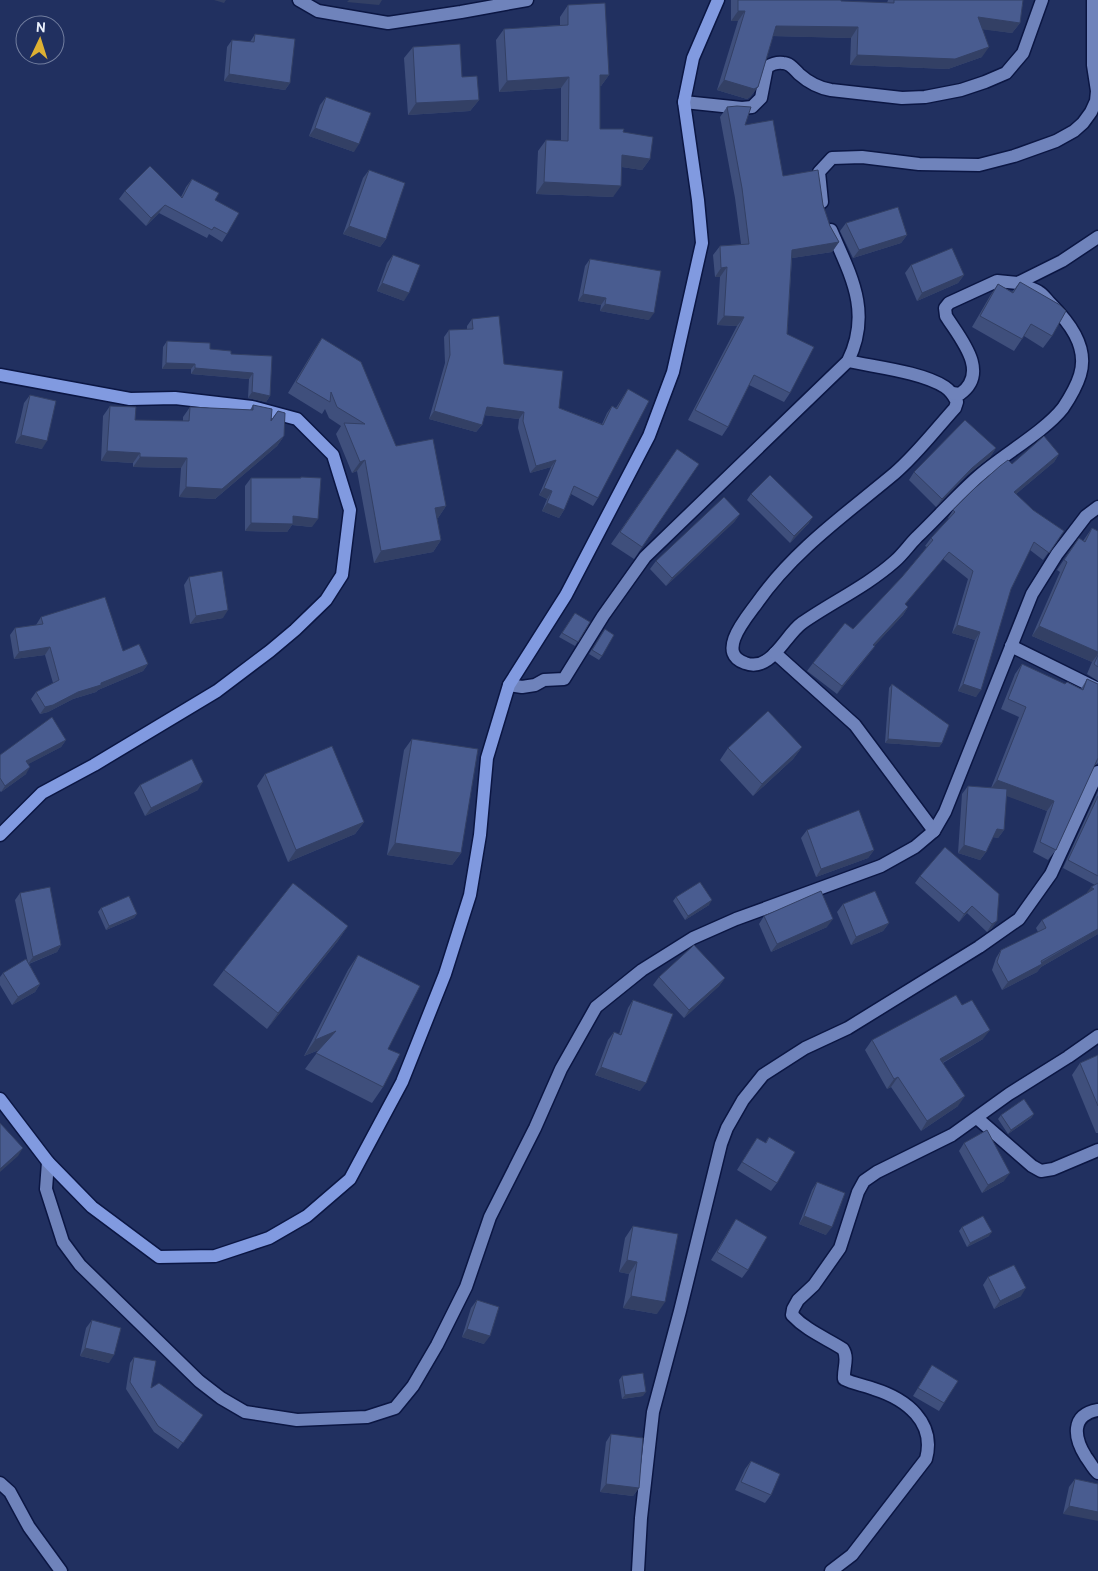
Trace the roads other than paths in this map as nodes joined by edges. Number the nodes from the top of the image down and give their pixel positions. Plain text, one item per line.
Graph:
1 (299, 0) edge
2 (527, 0) edge
3 (718, 0) edge
4 (1042, 0) edge
5 (1094, 0) edge
6 (684, 102) junction
7 (1098, 237) edge
8 (1018, 283) junction
9 (848, 361) junction
10 (0, 375) edge
11 (952, 393) junction
12 (1098, 507) edge
13 (1012, 646) junction
14 (775, 653) junction
15 (509, 685) junction
16 (1098, 689) edge
17 (1098, 772) edge
18 (934, 831) junction
19 (0, 835) edge
20 (1098, 1036) edge
21 (0, 1098) edge
22 (977, 1118) junction
23 (1098, 1150) edge
24 (48, 1162) junction
25 (1098, 1410) edge
26 (1098, 1473) edge
27 (0, 1483) edge
28 (60, 1571) edge
29 (638, 1571) edge
30 (831, 1571) edge

1 - 2 street
3 - 6 main road
4 - 6 street
5 - 9 street
6 - 15 main road
7 - 8 street
8 - 11 street
8 - 14 street
9 - 11 street
9 - 15 street
10 - 19 main road
11 - 14 street
12 - 13 street
13 - 16 street
13 - 18 street
14 - 18 street
15 - 24 main road
17 - 29 street
18 - 24 street
20 - 22 street
21 - 24 main road
22 - 23 street
22 - 30 street
25 - 26 street
27 - 28 street

